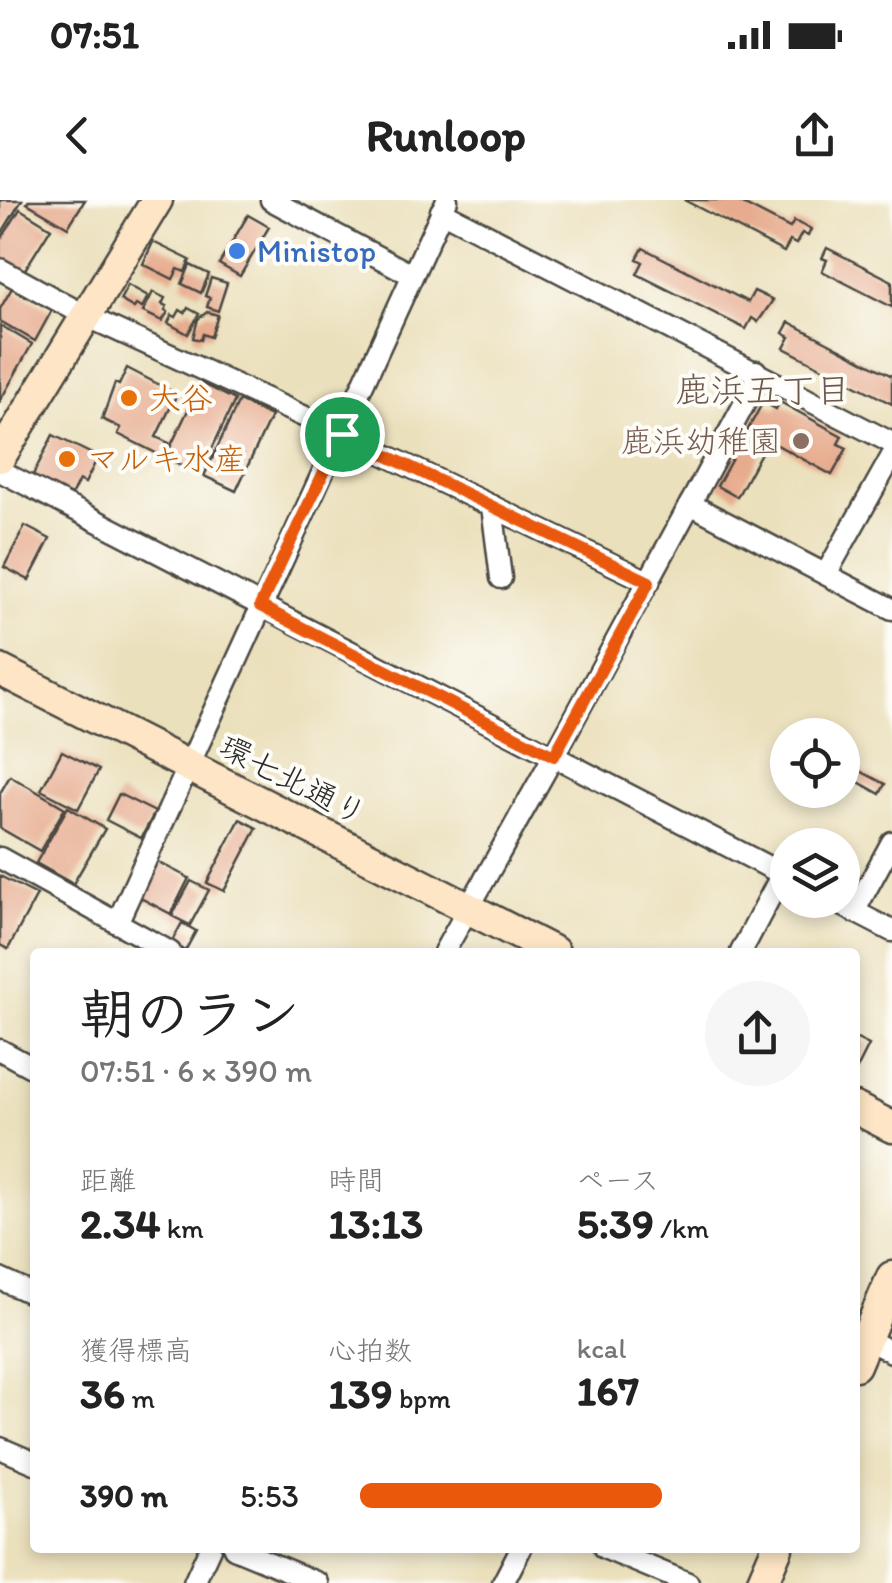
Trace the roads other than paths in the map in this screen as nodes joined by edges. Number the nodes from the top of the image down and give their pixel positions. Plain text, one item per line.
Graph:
1 (157, 200) edge
2 (271, 200) edge
3 (444, 206) edge
4 (0, 269) edge
5 (412, 275) junction
6 (86, 316) junction
7 (756, 371) junction
8 (342, 434) junction
9 (892, 443) edge
10 (892, 456) edge
11 (0, 457) edge
12 (0, 471) edge
13 (690, 504) junction
14 (492, 506) junction
15 (826, 574) junction
16 (501, 578) dead end
17 (649, 582) junction
18 (260, 606) junction
19 (892, 609) edge
20 (0, 670) edge
21 (554, 756) junction
22 (188, 766) junction
23 (892, 842) edge
24 (0, 858) edge
25 (770, 869) edge
26 (770, 901) edge
27 (860, 901) edge
28 (468, 908) junction
29 (860, 915) edge
30 (117, 923) junction
31 (892, 931) edge
32 (163, 948) edge
33 (446, 948) edge
34 (546, 948) edge
35 (743, 948) edge
36 (0, 1050) edge
37 (30, 1065) edge
38 (860, 1111) edge
39 (892, 1127) edge
40 (892, 1277) edge
41 (0, 1279) edge
42 (30, 1292) edge
43 (867, 1347) edge
44 (0, 1448) edge
45 (30, 1461) edge
46 (208, 1553) edge
47 (246, 1553) edge
48 (518, 1553) edge
49 (616, 1553) edge
50 (775, 1553) edge
51 (194, 1583) edge
52 (318, 1583) edge
53 (503, 1583) edge
54 (688, 1583) edge
55 (762, 1583) edge

1 - 6 street
2 - 5 street
3 - 5 street
3 - 7 street
4 - 6 street
5 - 8 street
6 - 8 street
6 - 11 street
7 - 9 street
7 - 13 street
8 - 14 street
8 - 18 street
10 - 15 street
12 - 18 street
13 - 15 street
13 - 17 street
14 - 16 street
14 - 17 street
15 - 19 street
17 - 21 street
18 - 21 street
18 - 22 street
20 - 22 street, 環七北通り
21 - 25 street
21 - 28 street
22 - 28 street, 環七北通り
22 - 30 street
23 - 27 street
24 - 30 street
26 - 35 street
28 - 33 street
28 - 34 street, 環七北通り
29 - 31 street
30 - 32 street
36 - 37 street
38 - 39 street
40 - 43 street
41 - 42 street
44 - 45 street
46 - 51 street
47 - 52 street
48 - 53 street
49 - 54 street
50 - 55 street

